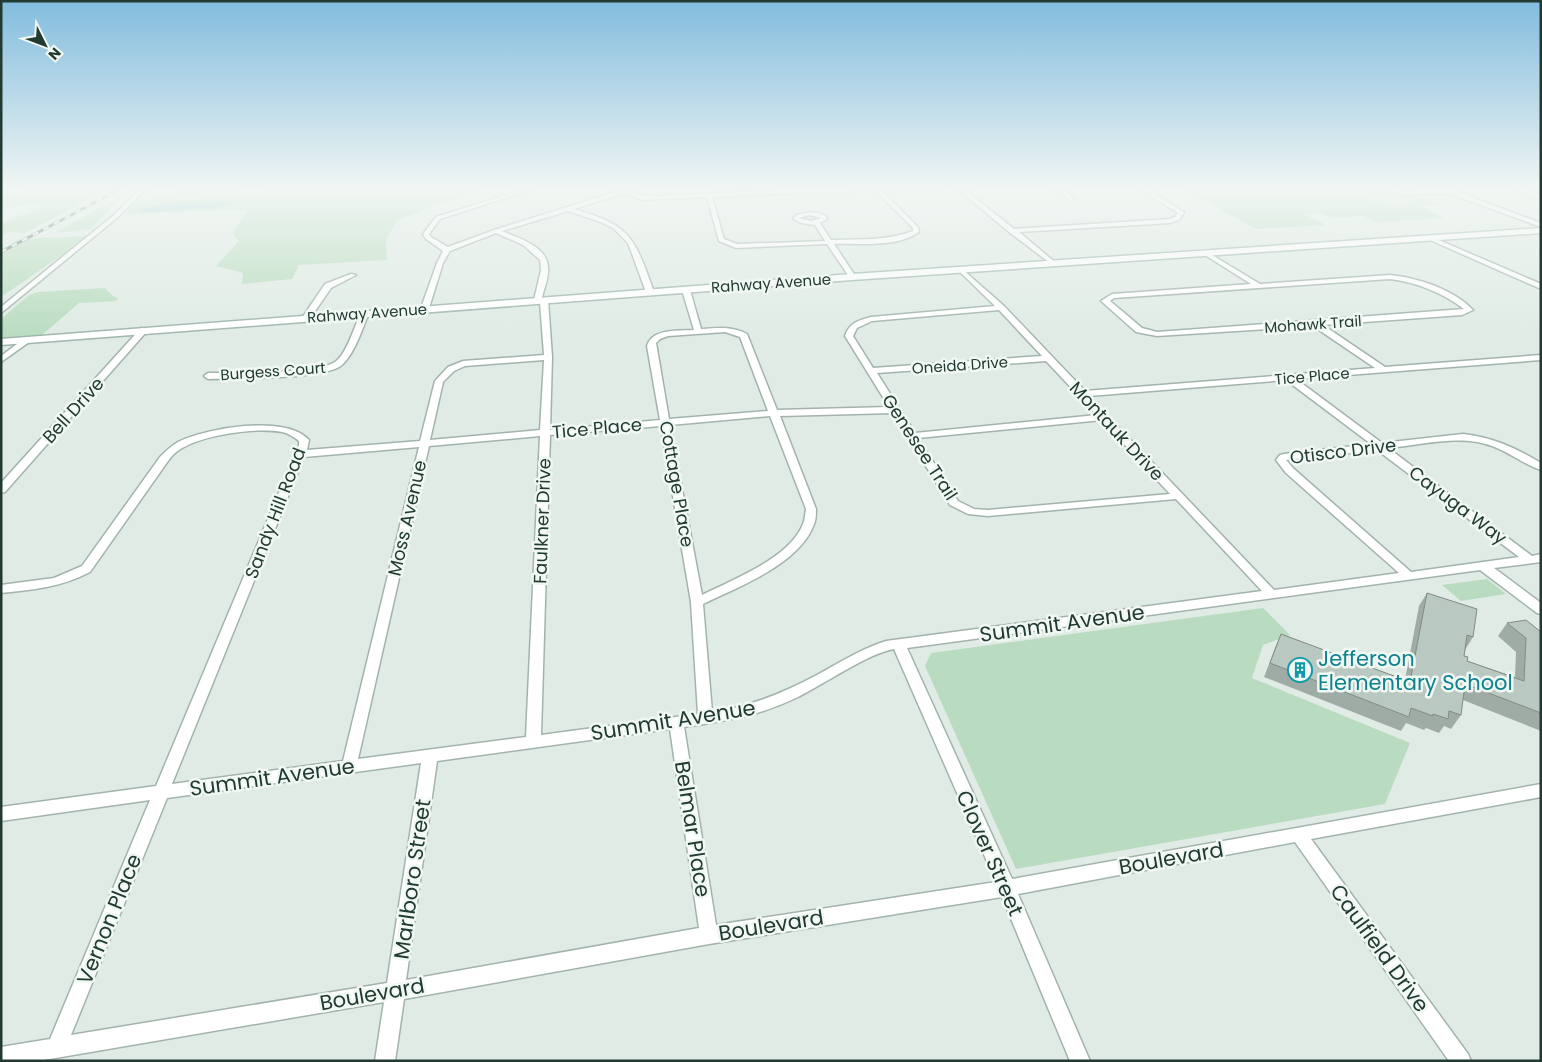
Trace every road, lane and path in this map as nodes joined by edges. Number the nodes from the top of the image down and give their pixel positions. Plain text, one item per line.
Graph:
1 (89, 239) edge
2 (429, 239) edge
3 (477, 239) edge
4 (514, 239) edge
5 (628, 239) edge
6 (721, 239) edge
7 (826, 239) edge
8 (894, 239) edge
9 (1022, 239) edge
10 (1432, 239) junction
11 (1437, 239) edge
12 (829, 243) junction
13 (447, 250) junction
14 (1207, 254) junction
15 (1054, 264) junction
16 (962, 270) junction
17 (353, 274) dead end
18 (852, 277) junction
19 (1259, 286) junction
20 (1541, 287) edge
21 (686, 290) junction
22 (650, 292) junction
23 (541, 300) junction
24 (425, 308) junction
25 (1001, 308) junction
26 (1, 311) edge
27 (366, 313) junction
28 (306, 318) junction
29 (1316, 324) junction
30 (144, 330) junction
31 (698, 331) junction
32 (28, 340) junction
33 (1, 342) edge
34 (548, 357) junction
35 (1541, 357) edge
36 (1049, 358) junction
37 (1, 360) edge
38 (1384, 370) junction
39 (870, 371) junction
40 (208, 376) dead end
41 (1290, 378) junction
42 (1083, 394) junction
43 (895, 410) junction
44 (776, 413) junction
45 (1104, 417) junction
46 (666, 422) junction
47 (546, 432) junction
48 (911, 436) junction
49 (425, 443) junction
50 (1379, 446) junction
51 (299, 454) junction
52 (1541, 467) edge
53 (2, 489) edge
54 (1179, 496) junction
55 (1535, 559) edge
56 (1483, 566) junction
57 (1410, 576) junction
58 (1, 590) edge
59 (1271, 594) junction
60 (697, 602) junction
61 (1541, 610) edge
62 (899, 645) junction
63 (705, 718) junction
64 (676, 722) junction
65 (533, 742) junction
66 (430, 756) junction
67 (349, 767) junction
68 (1541, 790) edge
69 (160, 792) junction
70 (1, 814) edge
71 (1299, 835) junction
72 (1007, 888) junction
73 (709, 936) junction
74 (396, 991) junction
75 (57, 1046) junction
76 (1, 1057) edge
77 (385, 1061) edge
78 (1080, 1061) edge
79 (1461, 1061) edge

1 - 26 street
2 - 13 street
3 - 13 street
4 - 23 street
5 - 22 street
6 - 12 street
7 - 12 street
8 - 12 street
9 - 15 street
10 - 11 street, Rahway Avenue
10 - 14 street, Rahway Avenue
10 - 20 street
12 - 18 street
13 - 24 street
14 - 15 street, Rahway Avenue
14 - 19 street
15 - 16 street, Rahway Avenue
16 - 18 street, Rahway Avenue
16 - 25 street, Montauk Drive
17 - 28 street
18 - 21 street, Rahway Avenue
19 - 29 street, Mohawk Trail
19 - 29 street, Mohawk Trail
21 - 22 street, Rahway Avenue
21 - 31 street
22 - 23 street, Rahway Avenue
23 - 24 street, Rahway Avenue
23 - 34 street, Faulkner Drive
24 - 27 street, Rahway Avenue
25 - 36 street, Montauk Drive
25 - 39 street, Genesee Trail
27 - 28 street, Rahway Avenue
27 - 40 street, Burgess Court
28 - 30 street, Rahway Avenue
29 - 38 street
30 - 32 street, Rahway Avenue
30 - 53 street, Bell Drive
31 - 44 street
31 - 46 street, Cottage Place
32 - 33 street, Rahway Avenue
32 - 37 street
34 - 47 street, Faulkner Drive
34 - 49 street, Moss Avenue
35 - 38 street, Tice Place
36 - 39 street, Oneida Drive
36 - 42 street, Montauk Drive
38 - 41 street, Tice Place
39 - 43 street, Genesee Trail
41 - 42 street, Tice Place
41 - 50 street, Cayuga Way
42 - 45 street, Montauk Drive
43 - 44 street, Tice Place
43 - 48 street, Genesee Trail
44 - 46 street, Tice Place
44 - 60 street
45 - 48 street
45 - 54 street, Montauk Drive
46 - 47 street, Tice Place
46 - 60 street, Cottage Place
47 - 49 street, Tice Place
47 - 65 street, Faulkner Drive
48 - 54 street, Genesee Trail
49 - 51 street, Tice Place
49 - 67 street, Moss Avenue
50 - 52 street, Otisco Drive
50 - 55 street, Cayuga Way
50 - 57 street, Otisco Drive
51 - 58 street, Sandy Hill Road
51 - 69 street, Sandy Hill Road
54 - 59 street, Montauk Drive
55 - 56 street, Summit Avenue
56 - 57 street, Summit Avenue
56 - 61 street
57 - 59 street, Summit Avenue
59 - 62 street, Summit Avenue
60 - 63 street, Cottage Place
62 - 63 street, Summit Avenue
62 - 72 street, Clover Street
63 - 64 street, Summit Avenue
64 - 65 street, Summit Avenue
64 - 73 street, Belmar Place
65 - 66 street, Summit Avenue
66 - 67 street, Summit Avenue
66 - 74 street, Marlboro Street
67 - 69 street, Summit Avenue
68 - 71 street, Boulevard
69 - 70 street, Summit Avenue
69 - 75 street, Vernon Place
71 - 72 street, Boulevard
71 - 79 street, Caulfield Drive
72 - 73 street, Boulevard
72 - 78 street, Clover Street
73 - 74 street, Boulevard
74 - 75 street, Boulevard
74 - 77 street, Marlboro Street
75 - 76 street, Boulevard

